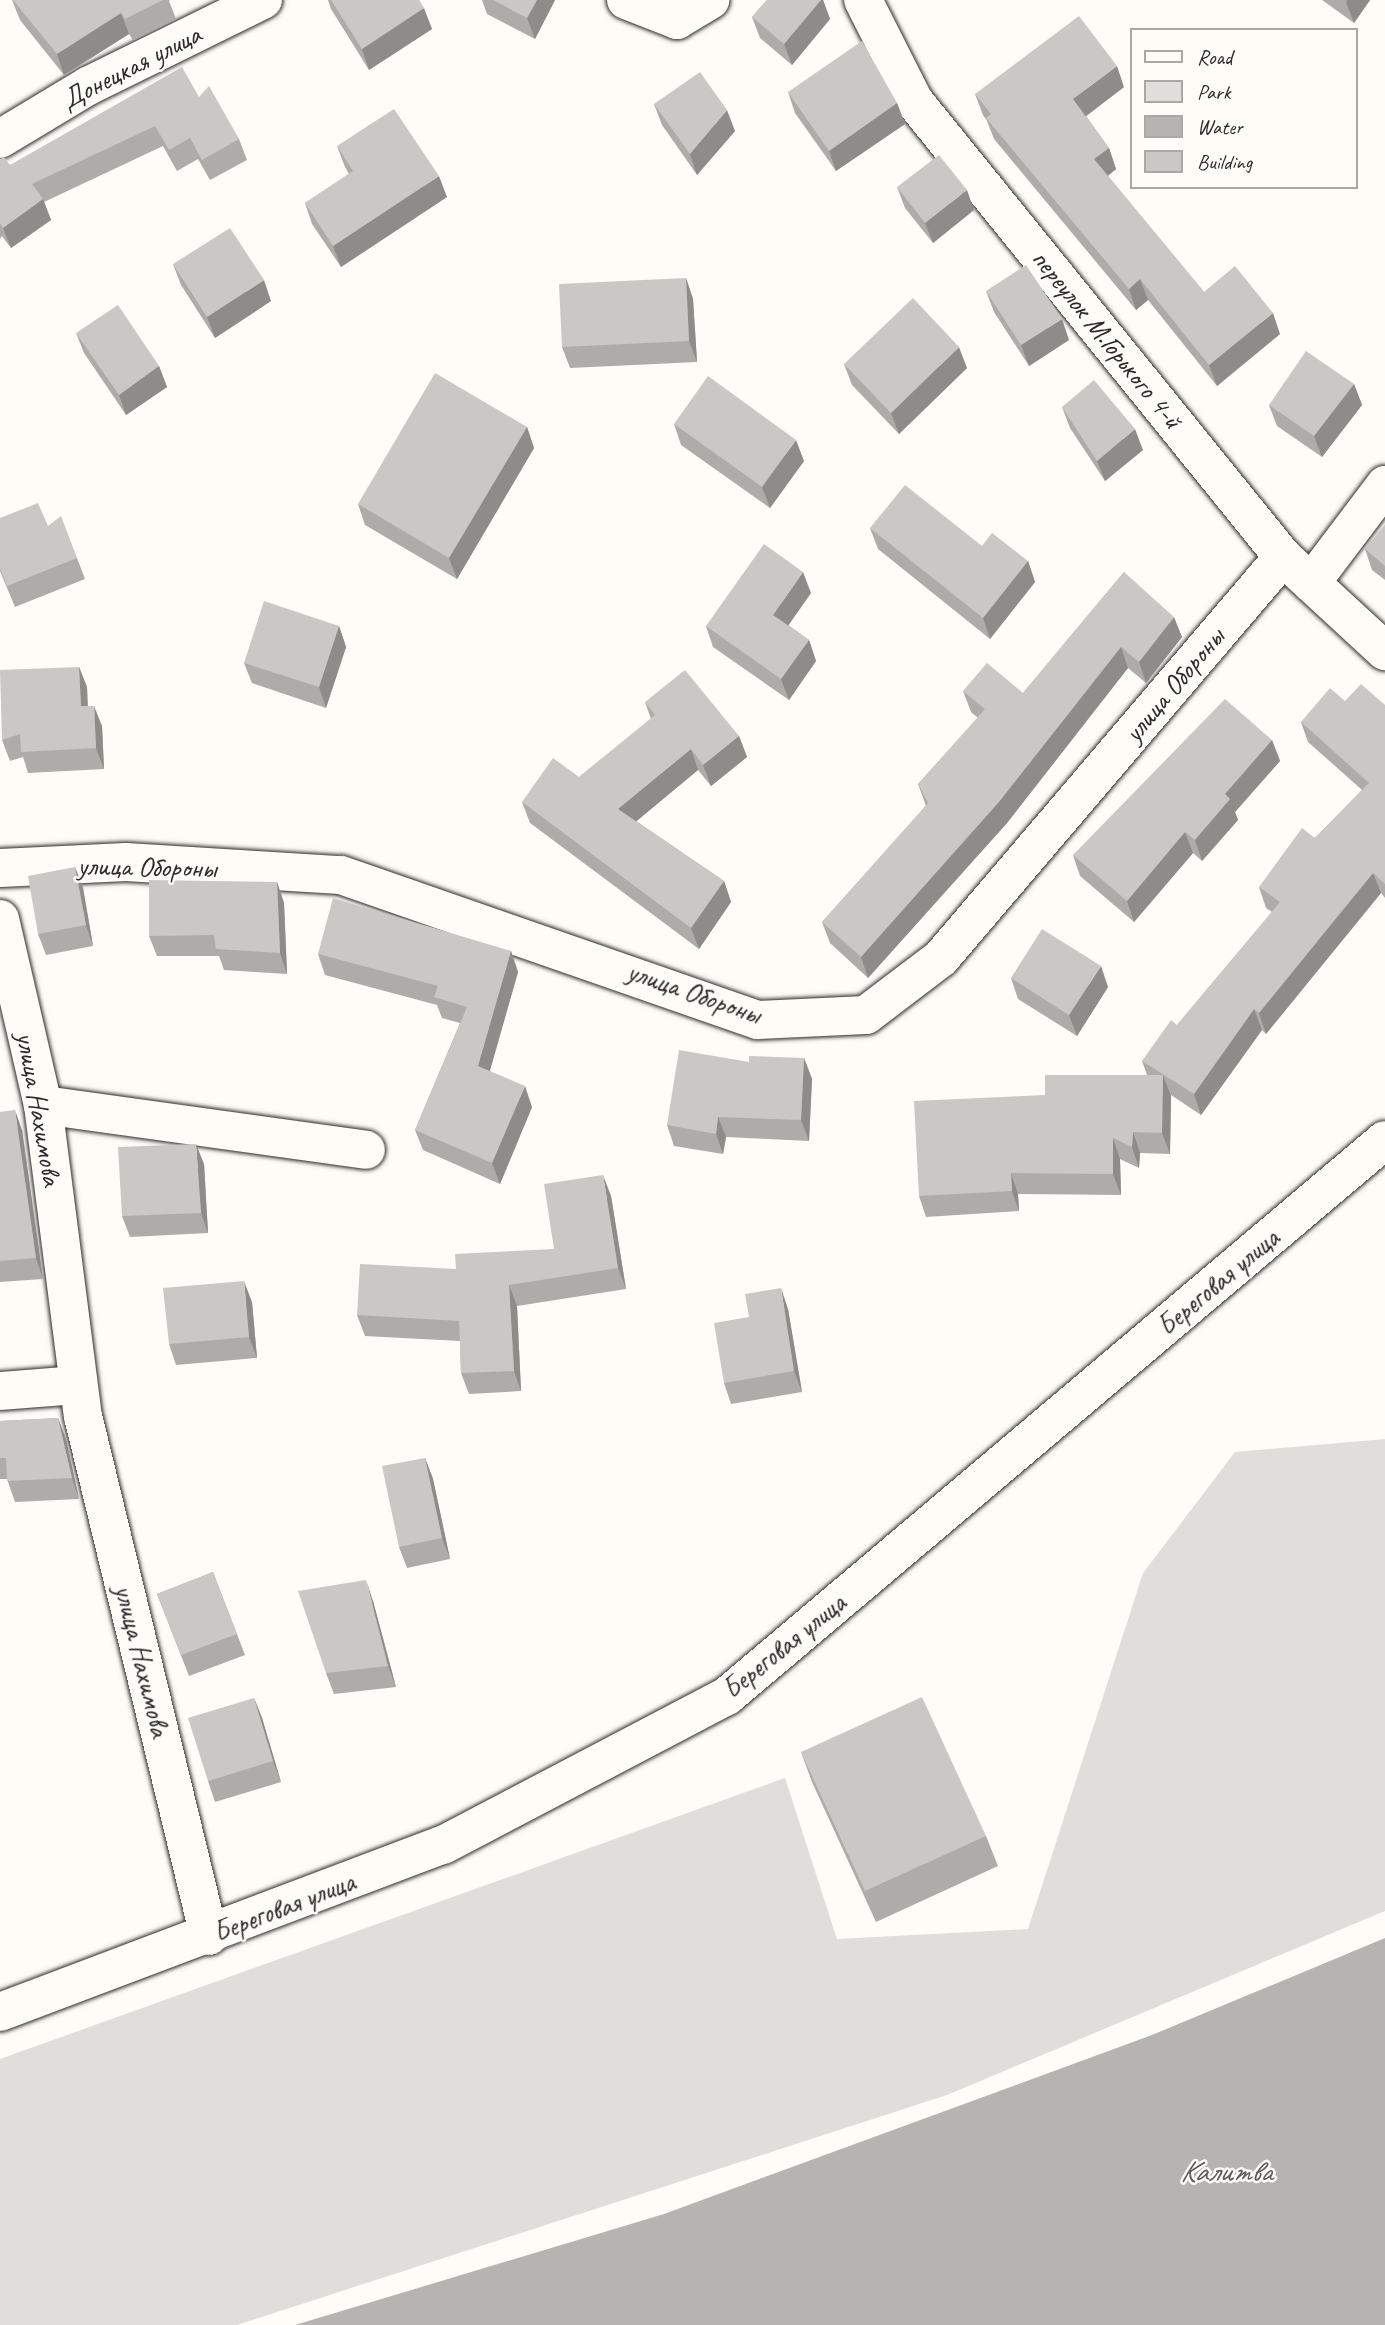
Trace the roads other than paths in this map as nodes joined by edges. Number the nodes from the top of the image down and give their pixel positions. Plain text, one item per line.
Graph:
1 (264, 0) edge
2 (626, 0) edge
3 (710, 0) edge
4 (863, 0) edge
5 (0, 139) edge
6 (1385, 485) edge
7 (1283, 557) junction
8 (1311, 583) junction
9 (1385, 651) edge
10 (0, 868) edge
11 (0, 919) edge
12 (43, 1105) junction
13 (1385, 1140) edge
14 (366, 1150) dead end
15 (77, 1385) junction
16 (0, 1391) edge
17 (209, 1936) junction
18 (0, 2012) edge

1 - 5 street, Донецкая улица
2 - 3 street
4 - 7 street, переулок М.Горького 4-й
6 - 8 street
7 - 8 street, переулок М.Горького 4-й
7 - 10 street, улица Обороны
8 - 9 street, переулок М.Горького 4-й
11 - 12 street, улица Нахимова
12 - 14 street
12 - 15 street, улица Нахимова
13 - 17 street, Береговая улица
15 - 16 street
15 - 17 street, улица Нахимова
17 - 18 street, Береговая улица

